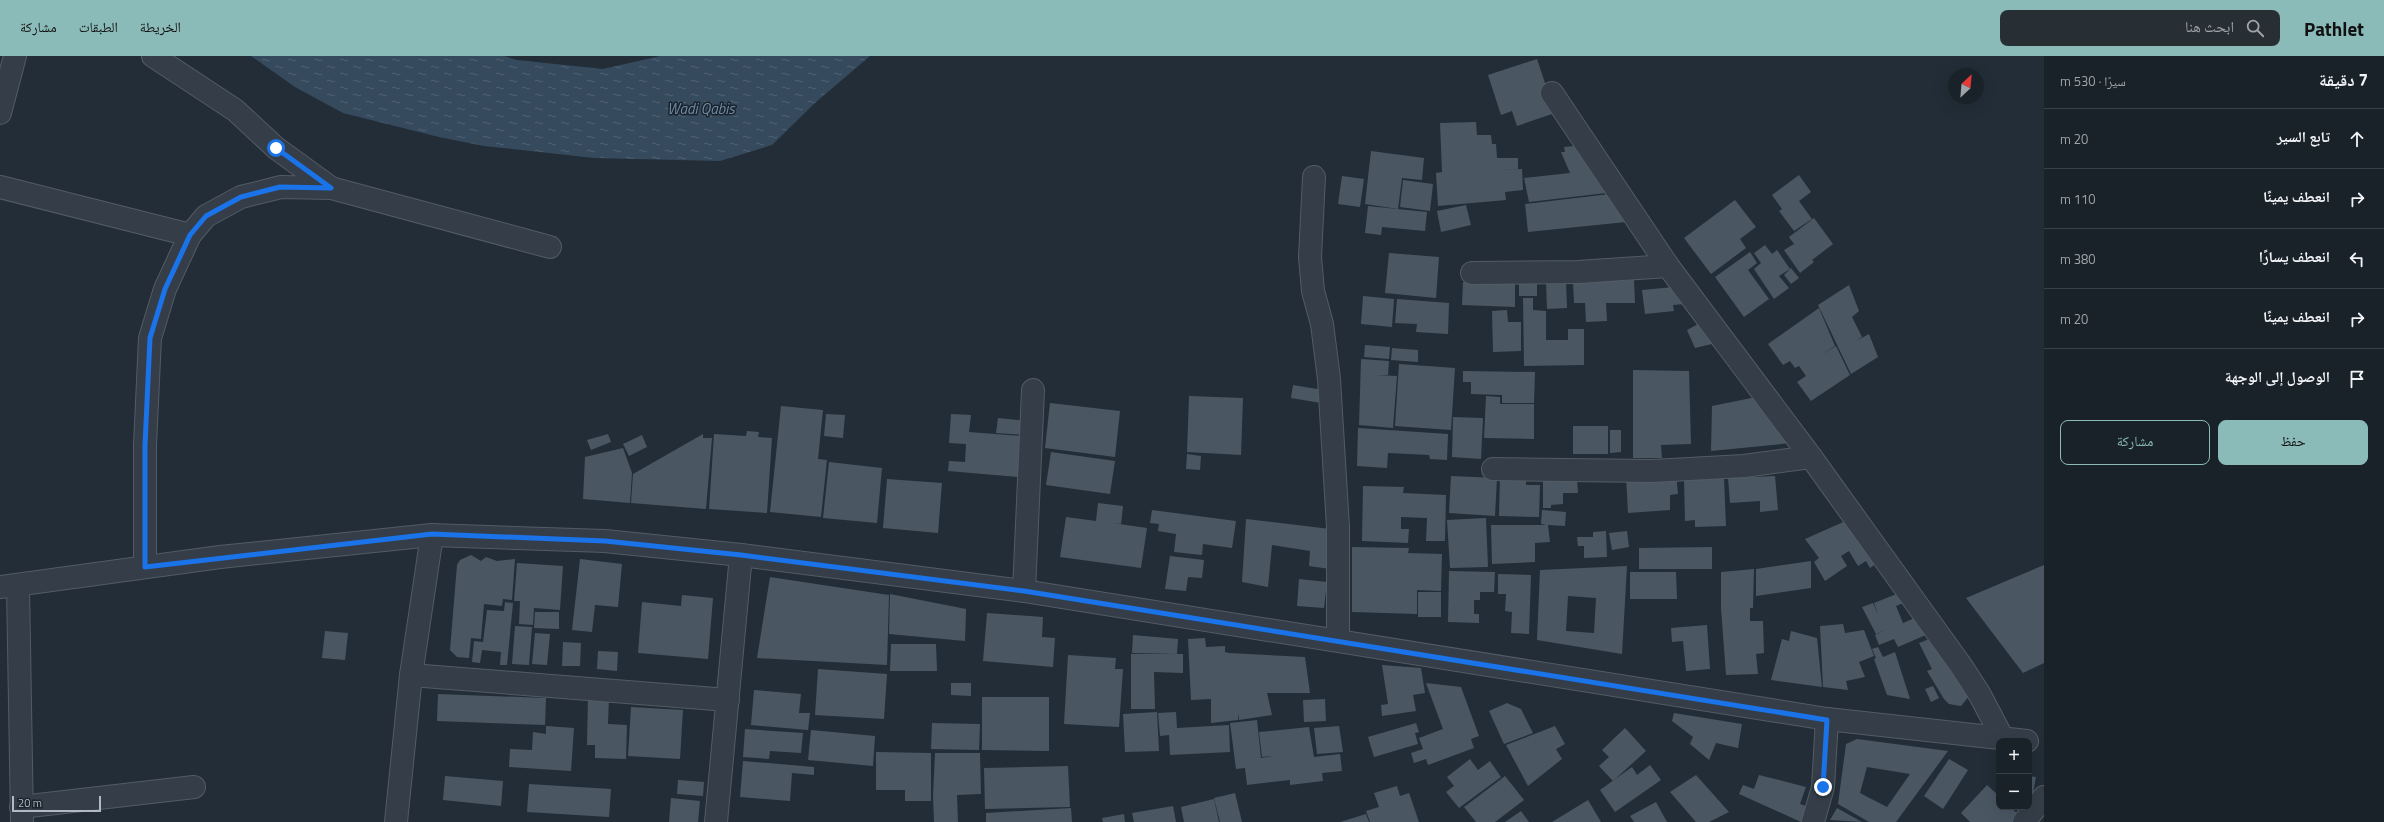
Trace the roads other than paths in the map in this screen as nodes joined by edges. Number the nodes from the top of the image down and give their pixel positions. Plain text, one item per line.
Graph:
1 (15, 56) edge
2 (153, 56) edge
3 (1552, 93) dead end
4 (0, 113) edge
5 (1314, 177) dead end
6 (0, 187) edge
7 (331, 188) junction
8 (190, 235) junction
9 (550, 247) dead end
10 (1668, 266) junction
11 (1472, 273) dead end
12 (1033, 390) dead end
13 (1811, 457) junction
14 (1493, 469) dead end
15 (432, 534) junction
16 (741, 555) junction
17 (145, 567) junction
18 (9, 586) edge
19 (1024, 591) junction
20 (1338, 640) junction
21 (411, 675) junction
22 (728, 700) junction
23 (1827, 720) junction
24 (1996, 738) edge
25 (2002, 738) edge
26 (2032, 741) edge
27 (2044, 742) edge
28 (194, 787) dead end
29 (2044, 796) edge
30 (22, 814) edge
31 (396, 822) edge
32 (716, 822) edge
33 (1813, 822) edge
34 (2024, 822) edge

1 - 4 street
2 - 7 street
3 - 10 street
5 - 20 street
6 - 8 street
7 - 8 street
7 - 9 street
8 - 17 street
10 - 11 street
10 - 13 street
12 - 19 street
13 - 14 street
13 - 25 street
15 - 16 street
15 - 17 street
15 - 21 street
16 - 19 street
16 - 22 street
17 - 18 street
18 - 30 street
19 - 20 street
20 - 23 street
21 - 22 street
21 - 31 street
22 - 32 street
23 - 24 street
23 - 33 street
26 - 27 street
28 - 30 street
29 - 34 street

